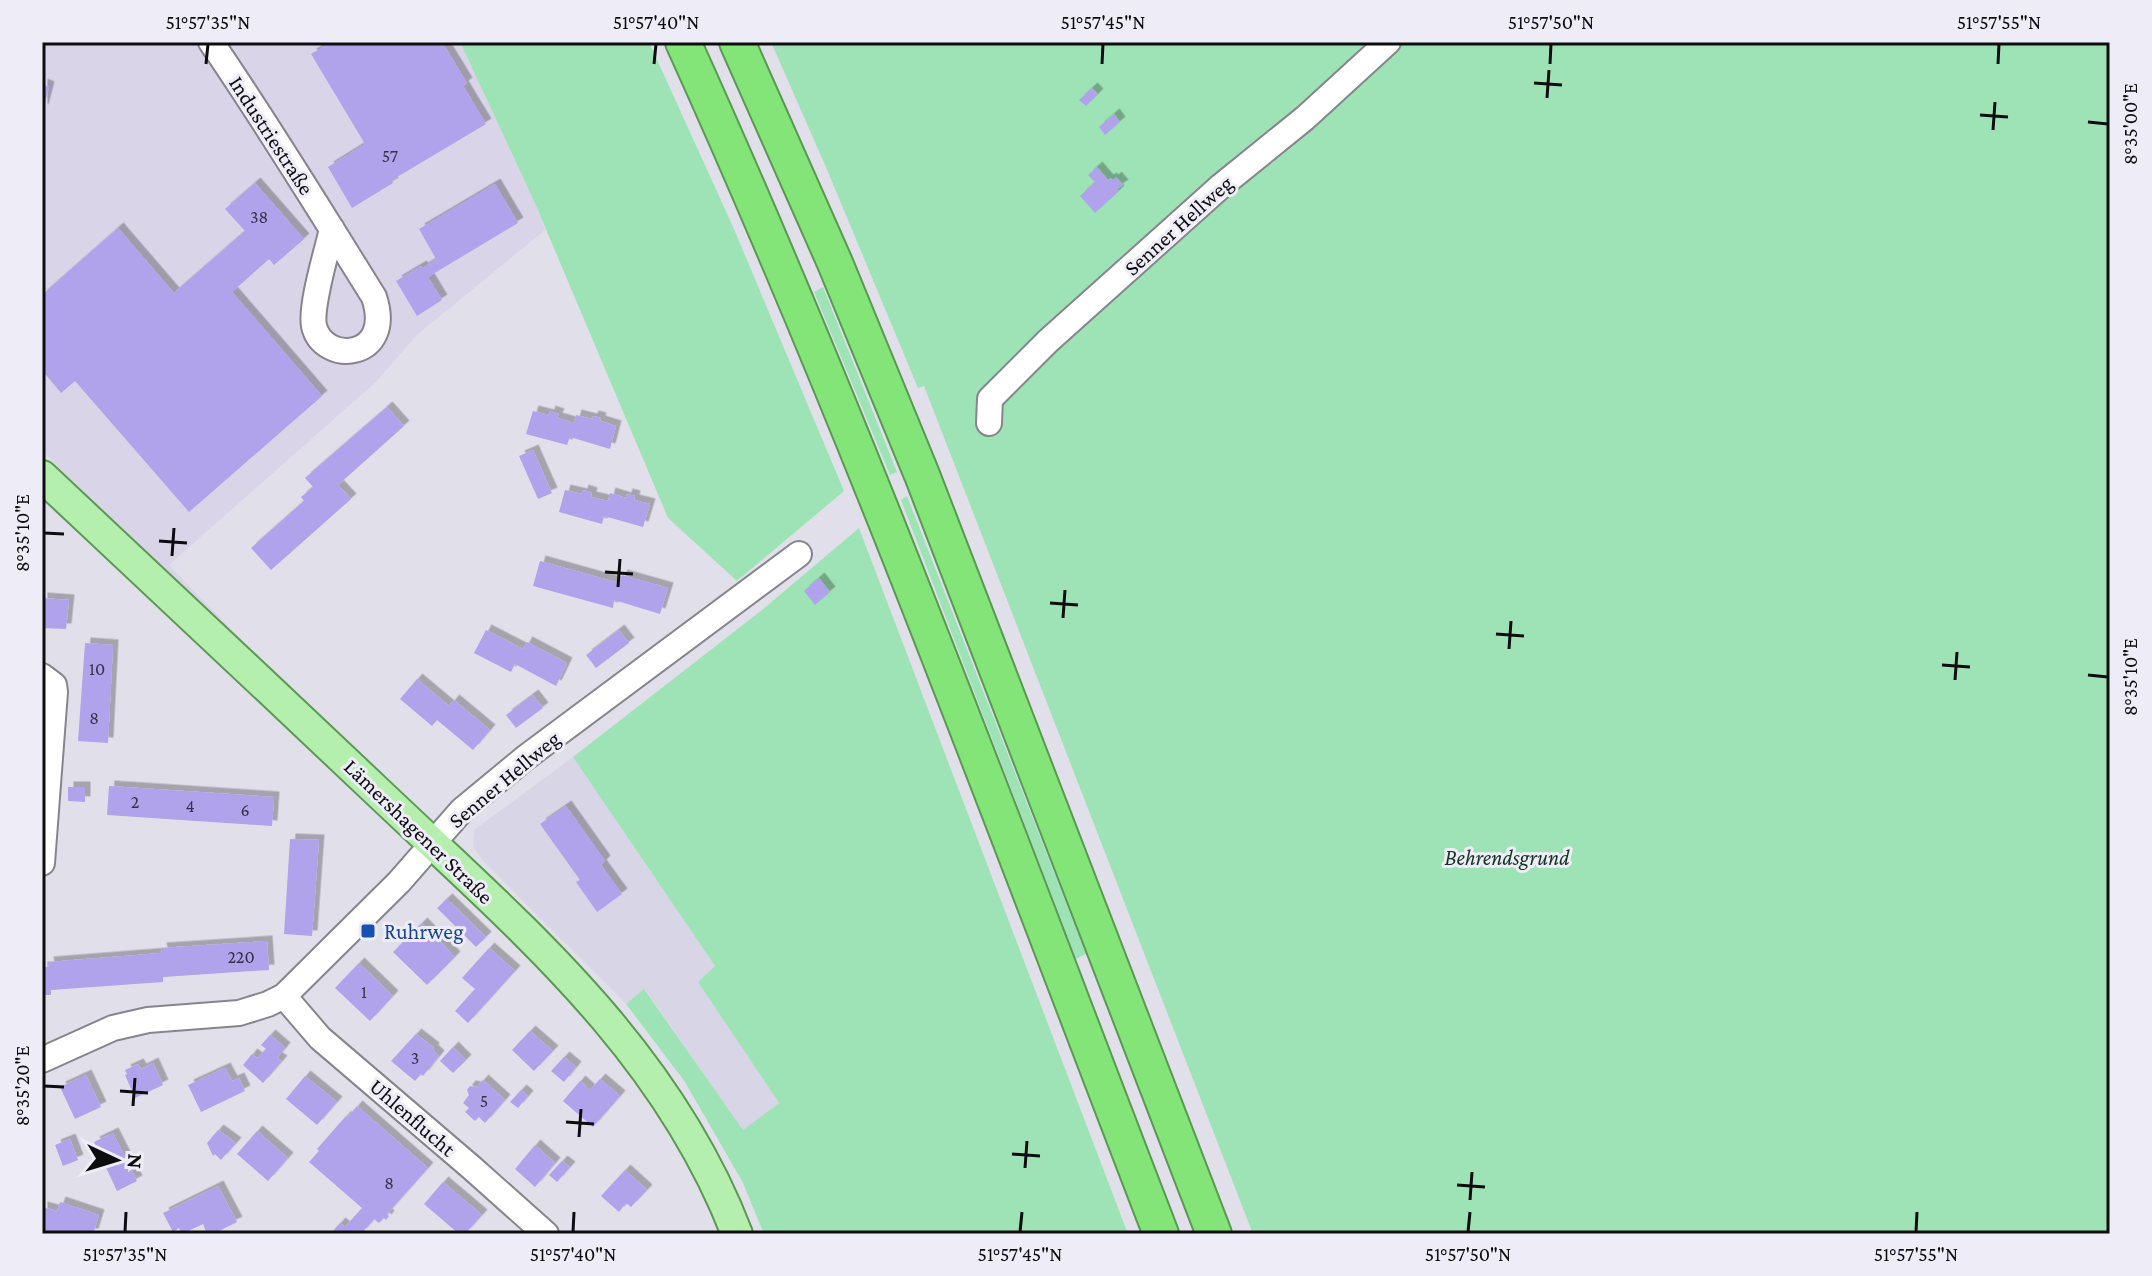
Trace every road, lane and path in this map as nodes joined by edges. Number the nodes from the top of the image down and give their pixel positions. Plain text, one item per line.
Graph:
1 (211, 42) edge
2 (683, 42) edge
3 (737, 42) edge
4 (1388, 42) edge
5 (332, 229) dead end
6 (989, 423) dead end
7 (42, 476) edge
8 (799, 554) dead end
9 (42, 676) edge
10 (47, 738) edge
11 (431, 843) junction
12 (42, 863) edge
13 (284, 996) junction
14 (42, 1060) edge
15 (546, 1234) edge
16 (737, 1234) edge
17 (1161, 1234) edge
18 (1214, 1234) edge

1 - 5 street, Industriestraße
2 - 17 highway
3 - 18 highway
4 - 6 street, Senner Hellweg
7 - 11 main road, Lämershagener Straße
8 - 11 street, Senner Hellweg
9 - 10 street
10 - 12 street
11 - 13 street, Senner Hellweg
11 - 16 main road, Lämershagener Straße
13 - 14 street, Senner Hellweg
13 - 15 street, Uhlenflucht

